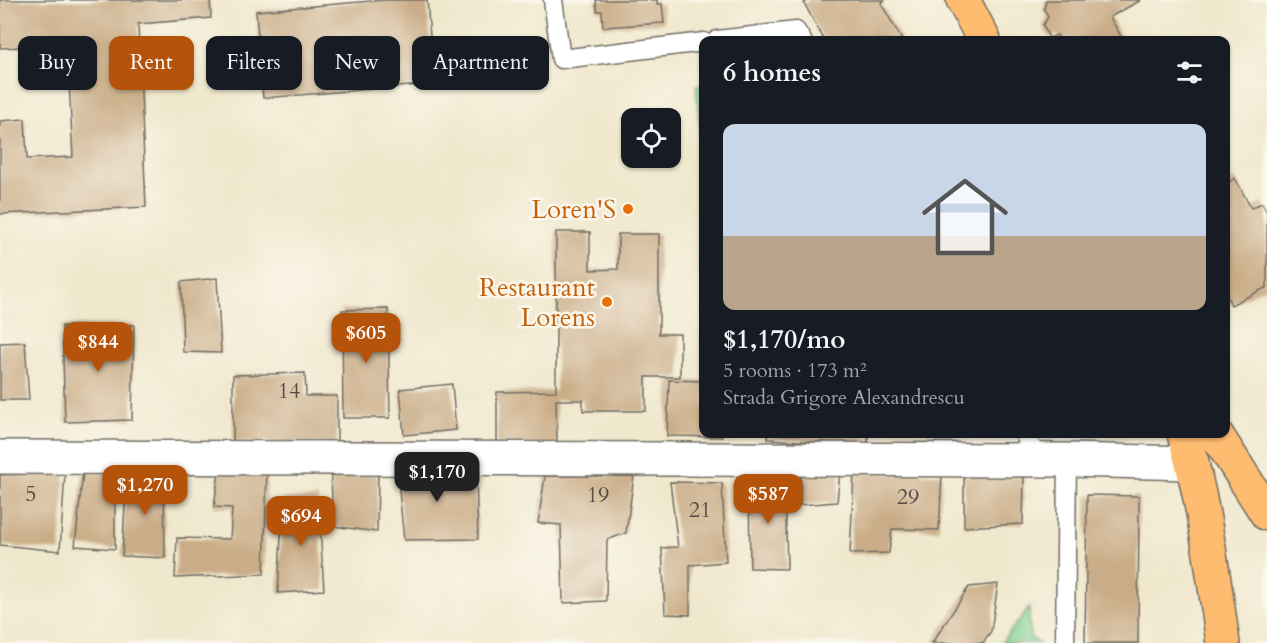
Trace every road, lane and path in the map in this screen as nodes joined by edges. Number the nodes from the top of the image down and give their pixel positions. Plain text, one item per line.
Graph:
1 (553, 0) edge
2 (963, 0) edge
3 (752, 36) edge
4 (799, 36) edge
5 (982, 36) edge
6 (699, 43) edge
7 (1219, 438) edge
8 (1188, 448) edge
9 (1044, 451) edge
10 (0, 457) edge
11 (1267, 514) edge
12 (1065, 643) edge
13 (1223, 643) edge

1 - 6 lane
2 - 5 main road
3 - 4 lane
7 - 11 main road
8 - 9 street
8 - 13 main road
9 - 10 street
9 - 12 lane

